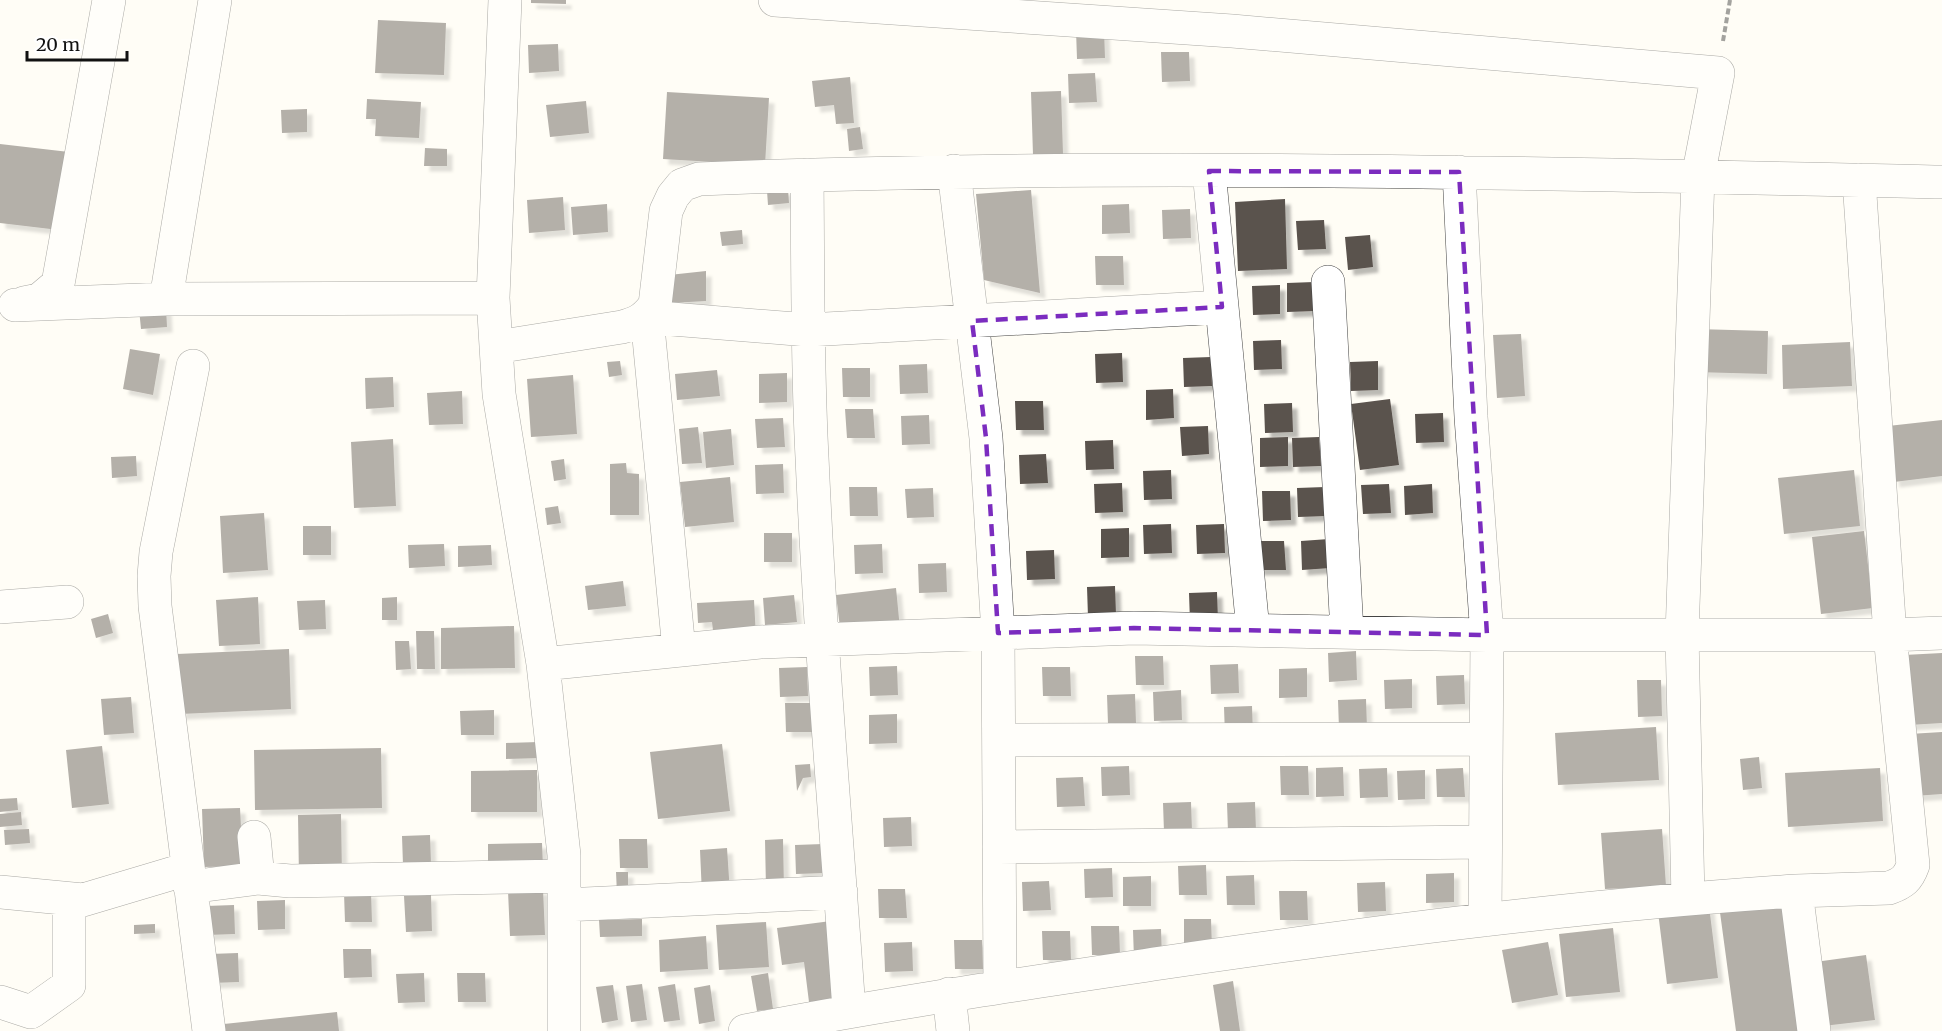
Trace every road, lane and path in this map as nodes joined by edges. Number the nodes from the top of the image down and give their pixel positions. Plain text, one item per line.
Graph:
1 (109, 0) edge
2 (215, 0) edge
3 (505, 0) edge
4 (775, 0) edge
5 (1730, 0) edge
6 (1718, 73) junction
7 (954, 171) junction
8 (1209, 171) junction
9 (1459, 172) junction
10 (807, 175) junction
11 (1698, 177) junction
12 (1859, 180) junction
13 (1942, 182) edge
14 (1329, 282) dead end
15 (493, 298) junction
16 (166, 299) junction
17 (7, 306) edge
18 (1222, 307) junction
19 (647, 317) junction
20 (972, 321) junction
21 (808, 330) junction
22 (496, 346) junction
23 (193, 366) dead end
24 (67, 602) dead end
25 (0, 607) edge
26 (1253, 630) junction
27 (1347, 632) junction
28 (998, 633) junction
29 (1942, 633) edge
30 (1487, 634) junction
31 (1682, 635) junction
32 (1890, 635) junction
33 (822, 640) junction
34 (679, 650) junction
35 (543, 664) junction
36 (1486, 739) junction
37 (999, 740) junction
38 (255, 837) dead end
39 (1485, 842) junction
40 (999, 847) junction
41 (189, 878) junction
42 (258, 878) junction
43 (564, 891) junction
44 (1796, 891) junction
45 (0, 892) edge
46 (841, 892) junction
47 (1688, 898) junction
48 (69, 909) dead end
49 (1485, 920) junction
50 (1000, 987) junction
51 (949, 994) junction
52 (0, 1002) edge
53 (849, 1010) junction
54 (209, 1031) edge
55 (564, 1031) edge
56 (745, 1031) edge
57 (953, 1031) edge
58 (1814, 1031) edge

1 - 17 street
2 - 16 street
3 - 15 street
4 - 6 street
5 - 6 path
6 - 11 street
7 - 8 street
7 - 10 street
7 - 20 street
8 - 9 street
8 - 18 street
9 - 11 street
9 - 30 street
10 - 19 street
10 - 21 street
11 - 12 street
11 - 31 street
12 - 13 street
12 - 32 street
14 - 27 street
15 - 16 street
15 - 22 street
16 - 17 street
18 - 20 street
18 - 26 street
19 - 21 street
19 - 22 street
19 - 34 street
20 - 21 street
20 - 28 street
21 - 33 street
22 - 35 street
23 - 41 street
24 - 25 street
26 - 27 street
26 - 28 street
27 - 30 street
28 - 33 street
28 - 37 street
29 - 32 street
30 - 31 street
30 - 36 street
31 - 32 street
31 - 47 street
32 - 44 street
33 - 34 street
33 - 46 street
34 - 35 street
35 - 43 street
36 - 37 street
36 - 39 street
37 - 40 street
38 - 42 street
39 - 40 street
39 - 49 street
40 - 50 street
41 - 42 street
41 - 45 street
41 - 54 street
42 - 43 street
43 - 46 street
43 - 55 street
44 - 47 street
44 - 58 street
46 - 53 street
47 - 49 street
48 - 52 street
49 - 50 street
50 - 51 street
51 - 53 street
51 - 57 street
53 - 56 street

